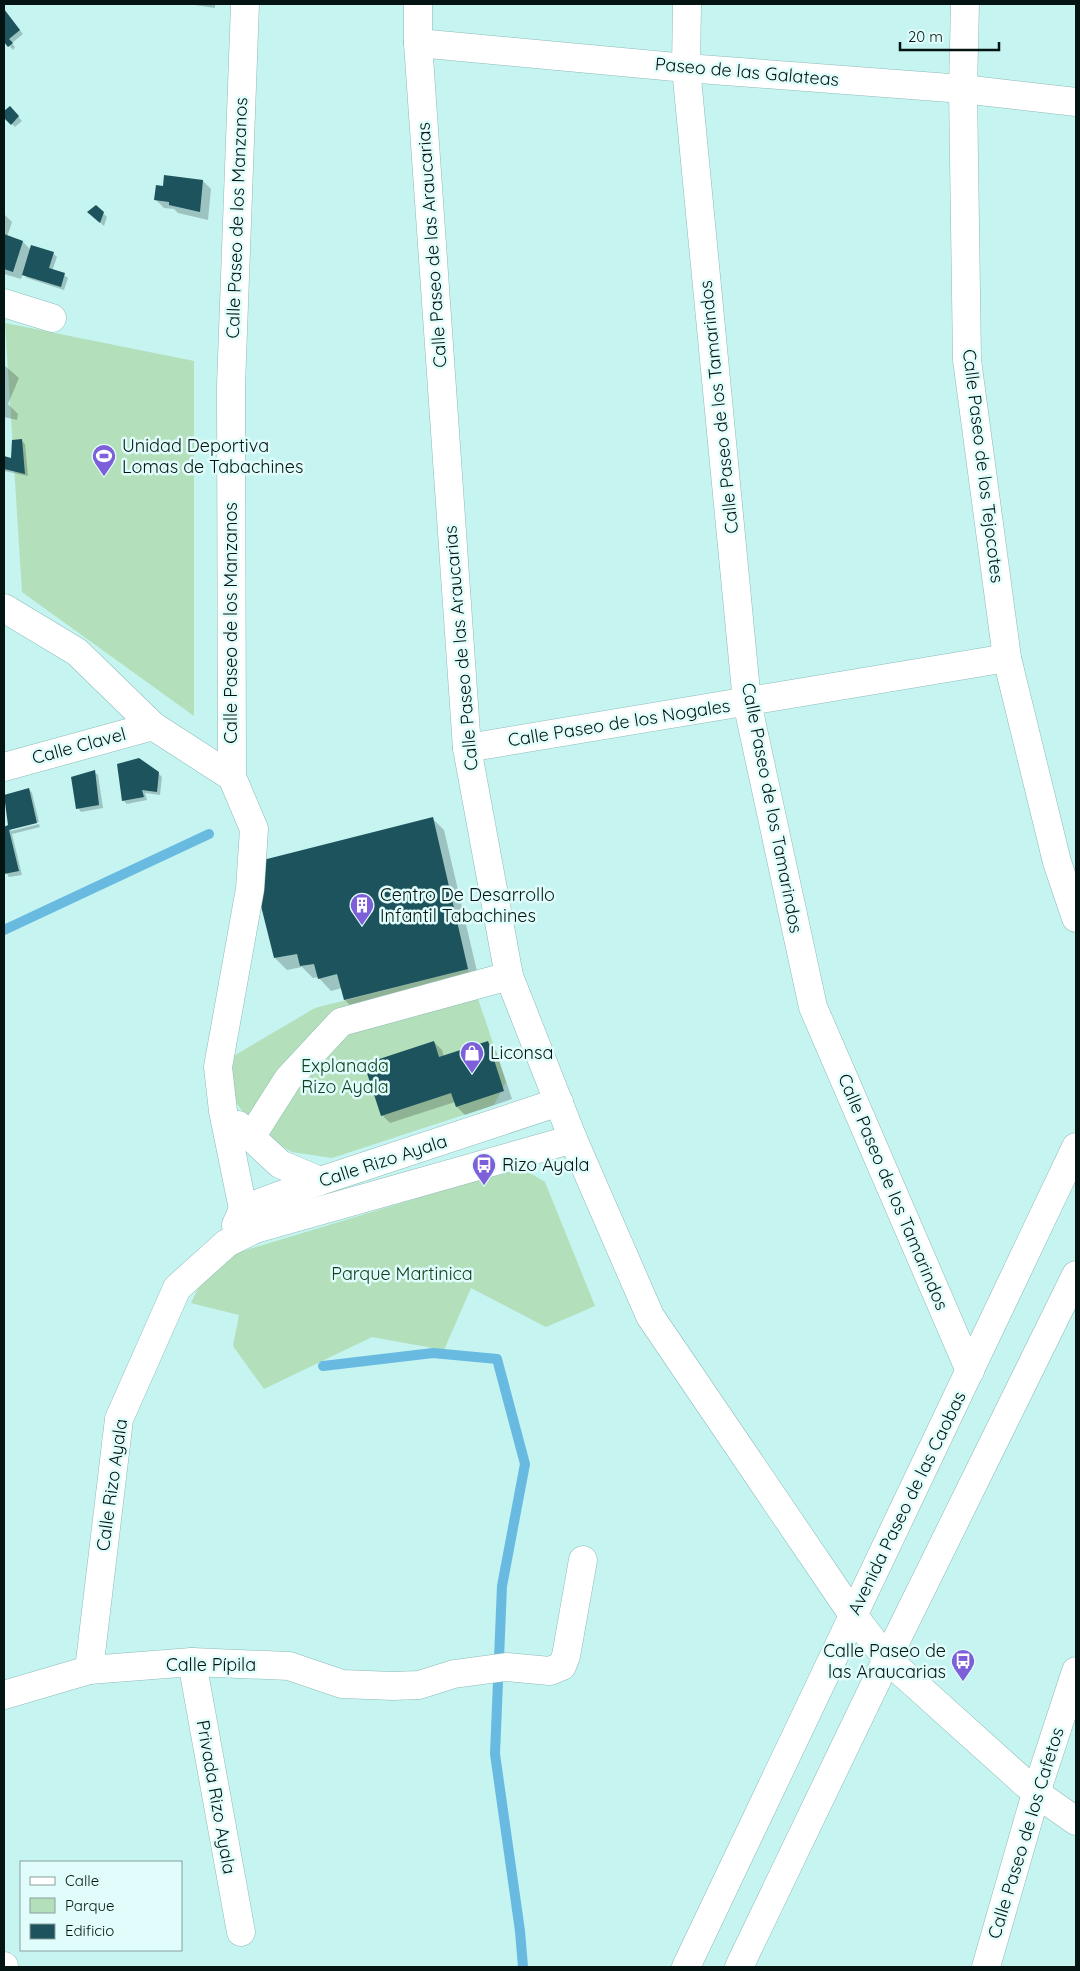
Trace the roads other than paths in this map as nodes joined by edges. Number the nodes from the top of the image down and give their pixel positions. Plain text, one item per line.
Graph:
1 (245, 4) edge
2 (418, 4) edge
3 (687, 4) edge
4 (965, 4) edge
5 (418, 43) junction
6 (686, 68) junction
7 (963, 89) junction
8 (1076, 102) edge
9 (4, 303) edge
10 (52, 318) dead end
11 (4, 608) edge
12 (1007, 658) junction
13 (748, 702) junction
14 (153, 726) junction
15 (467, 748) junction
16 (4, 767) edge
17 (232, 777) junction
18 (1076, 918) edge
19 (509, 976) junction
20 (559, 1102) junction
21 (223, 1111) junction
22 (251, 1137) junction
23 (573, 1139) junction
24 (1076, 1147) edge
25 (320, 1181) junction
26 (249, 1219) junction
27 (1076, 1275) edge
28 (970, 1371) junction
29 (583, 1560) dead end
30 (853, 1615) junction
31 (887, 1659) junction
32 (192, 1662) junction
33 (89, 1670) junction
34 (1076, 1671) edge
35 (4, 1695) edge
36 (1036, 1793) junction
37 (1076, 1821) edge
38 (241, 1932) dead end
39 (686, 1967) edge
40 (739, 1967) edge
41 (986, 1967) edge

1 - 17 street, Calle Paseo de los Manzanos
2 - 5 street, Calle Paseo de las Araucarias
3 - 6 street, Calle Paseo de los Tamarindos
4 - 7 street, Calle Paseo de los Tejocotes
5 - 6 street, Paseo de las Galateas
5 - 15 street, Calle Paseo de las Araucarias
6 - 7 street, Paseo de las Galateas
6 - 13 street, Calle Paseo de los Tamarindos
7 - 8 street, Paseo de las Galateas
7 - 12 street, Calle Paseo de los Tejocotes
9 - 10 street
11 - 14 street
12 - 13 street, Calle Paseo de los Nogales
12 - 18 street, Calle Paseo de los Tejocotes
13 - 15 street, Calle Paseo de los Nogales
13 - 28 street, Calle Paseo de los Tamarindos
14 - 16 street, Calle Clavel
14 - 17 street
15 - 19 street, Calle Paseo de las Araucarias
17 - 21 street, Calle Paseo de los Manzanos
19 - 20 street, Calle Paseo de las Araucarias
19 - 22 street
20 - 23 street, Calle Paseo de las Araucarias
20 - 25 street, Calle Rizo Ayala
21 - 22 street
21 - 26 street, Calle Paseo de los Manzanos
22 - 25 street
23 - 26 street, Calle Rizo Ayala
23 - 30 street, Calle Paseo de las Araucarias
24 - 28 street, Avenida Paseo de las Caobas
25 - 26 street, Calle Rizo Ayala
26 - 33 street, Calle Rizo Ayala
27 - 31 street
28 - 30 street, Avenida Paseo de las Caobas
29 - 32 street, Calle Pípila
30 - 31 street, Calle Paseo de las Araucarias
30 - 39 street, Avenida Paseo de las Caobas
31 - 36 street, Calle Paseo de las Araucarias
31 - 40 street
32 - 33 street, Calle Pípila
32 - 38 street, Privada Rizo Ayala
33 - 35 street, Calle Pípila
34 - 36 street, Calle Paseo de los Cafetos
36 - 37 street, Calle Paseo de las Araucarias
36 - 41 street, Calle Paseo de los Cafetos

